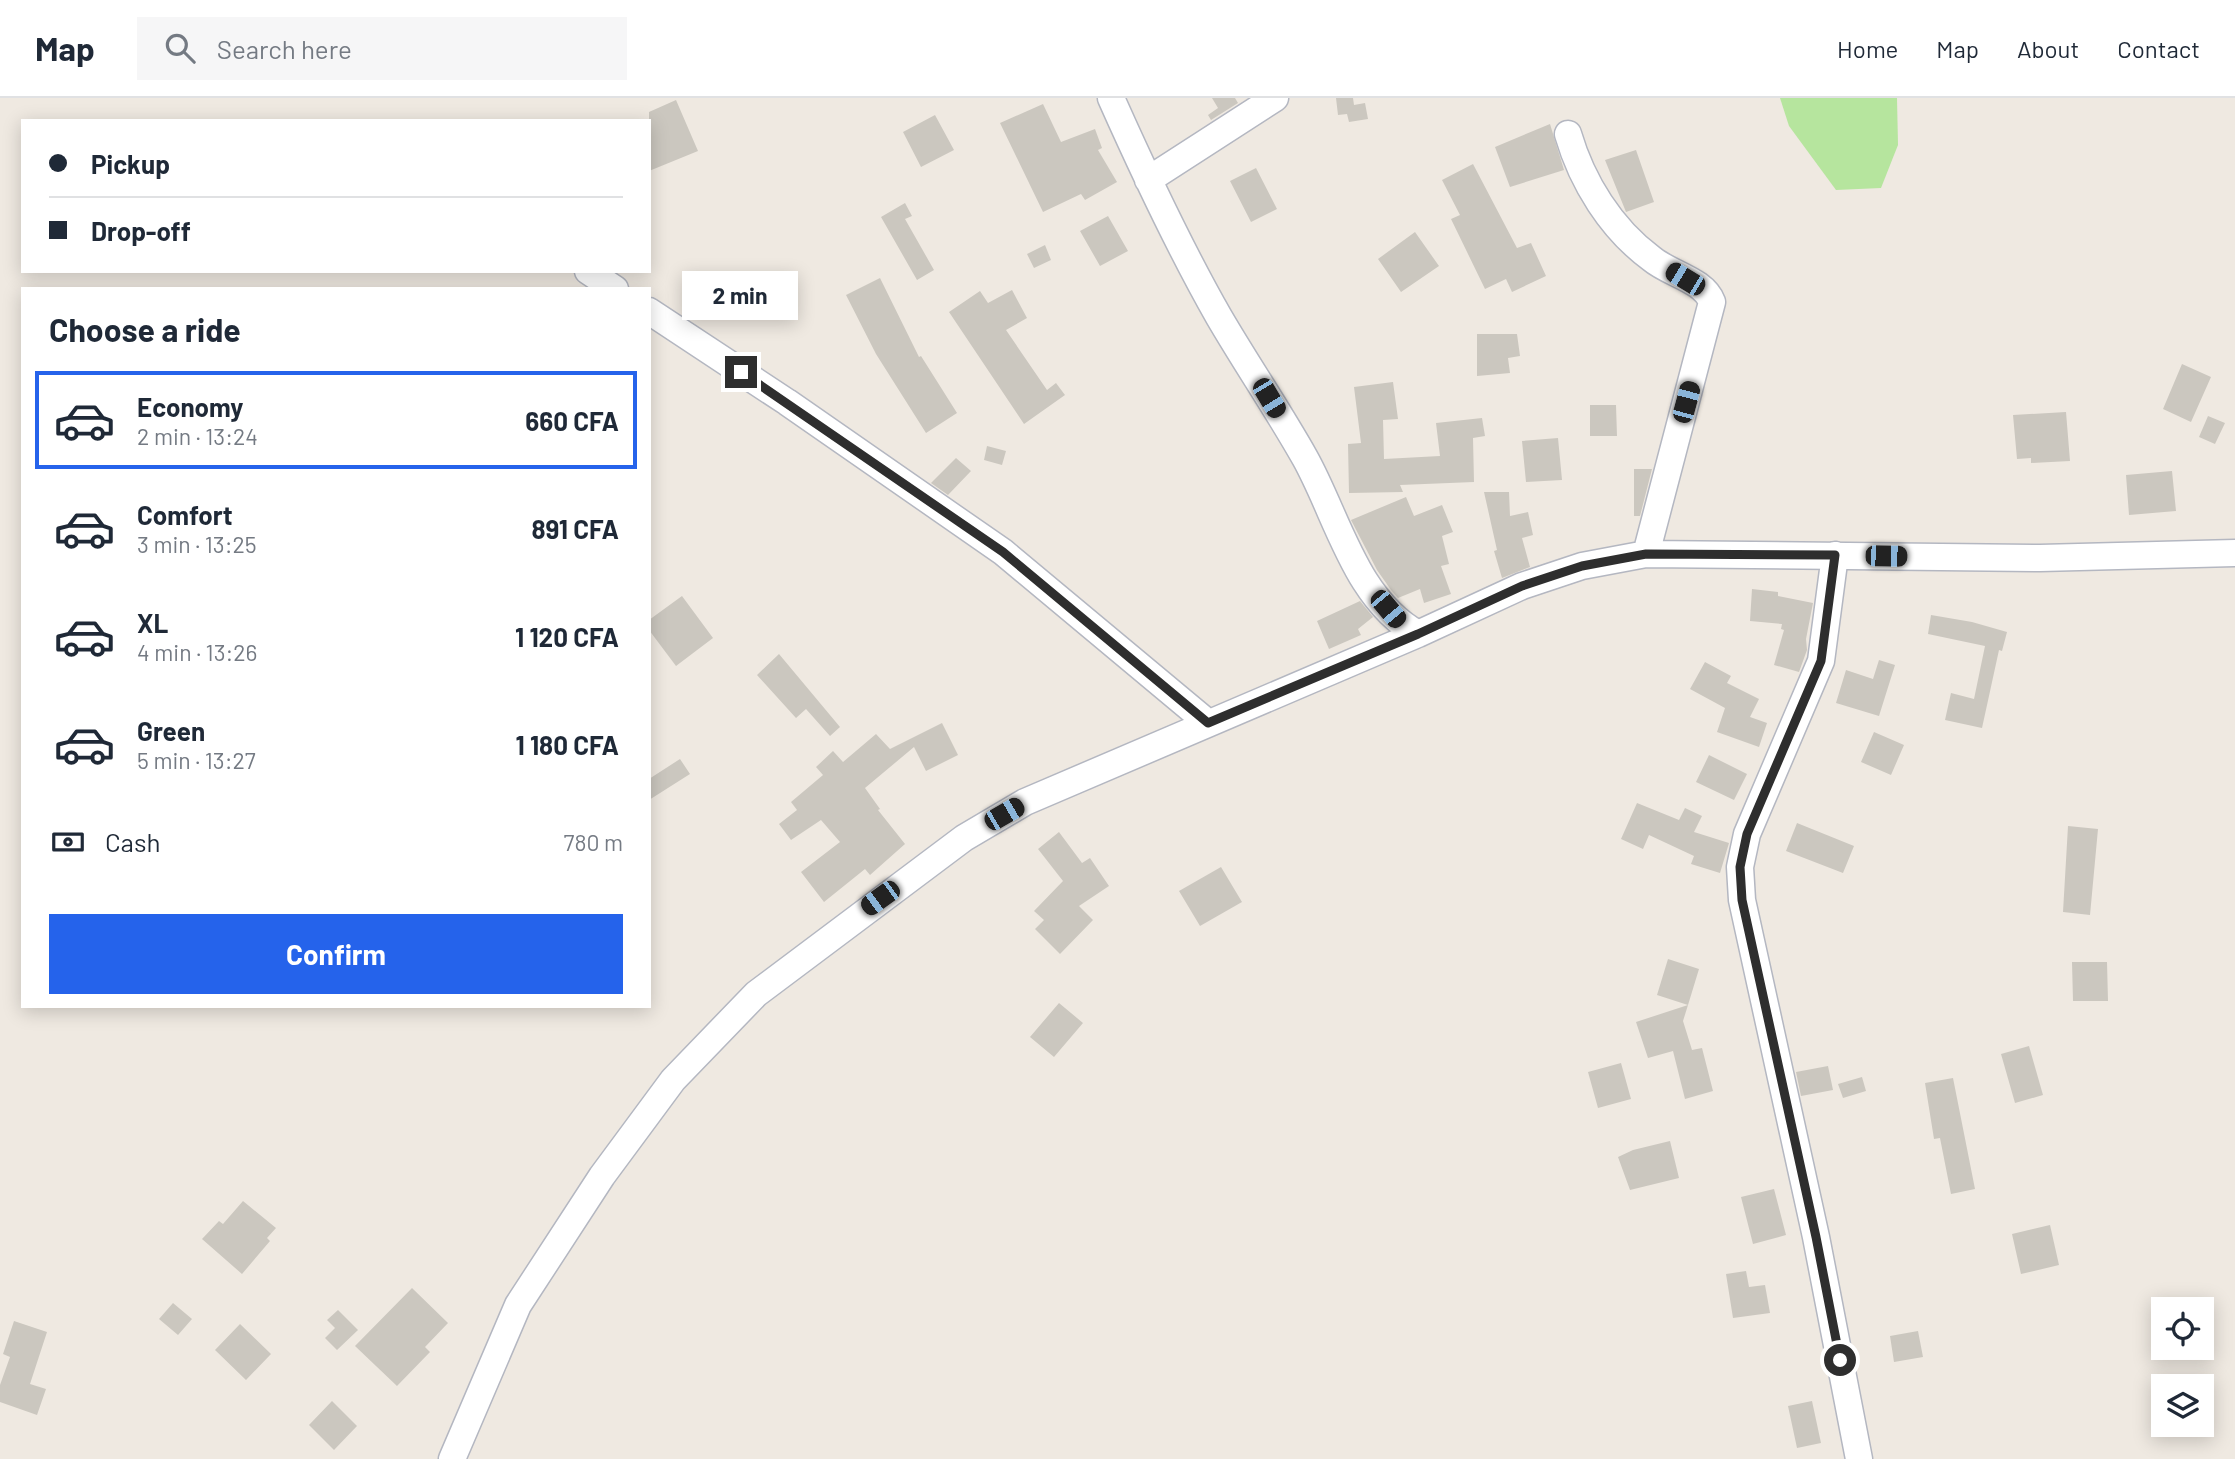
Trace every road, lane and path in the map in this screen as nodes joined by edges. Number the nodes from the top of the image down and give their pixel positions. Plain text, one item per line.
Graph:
1 (1111, 98) edge
2 (1275, 98) edge
3 (1568, 134) dead end
4 (1147, 180) junction
5 (591, 273) edge
6 (612, 287) edge
7 (651, 312) edge
8 (2235, 552) edge
9 (1646, 554) junction
10 (1835, 555) junction
11 (1418, 634) junction
12 (1208, 723) junction
13 (452, 1459) edge
14 (1859, 1459) edge

1 - 4 street
2 - 4 street
3 - 9 street
4 - 11 street
5 - 6 street
7 - 12 street
8 - 10 street
9 - 10 street
9 - 11 street
10 - 14 street
11 - 12 street
12 - 13 street

